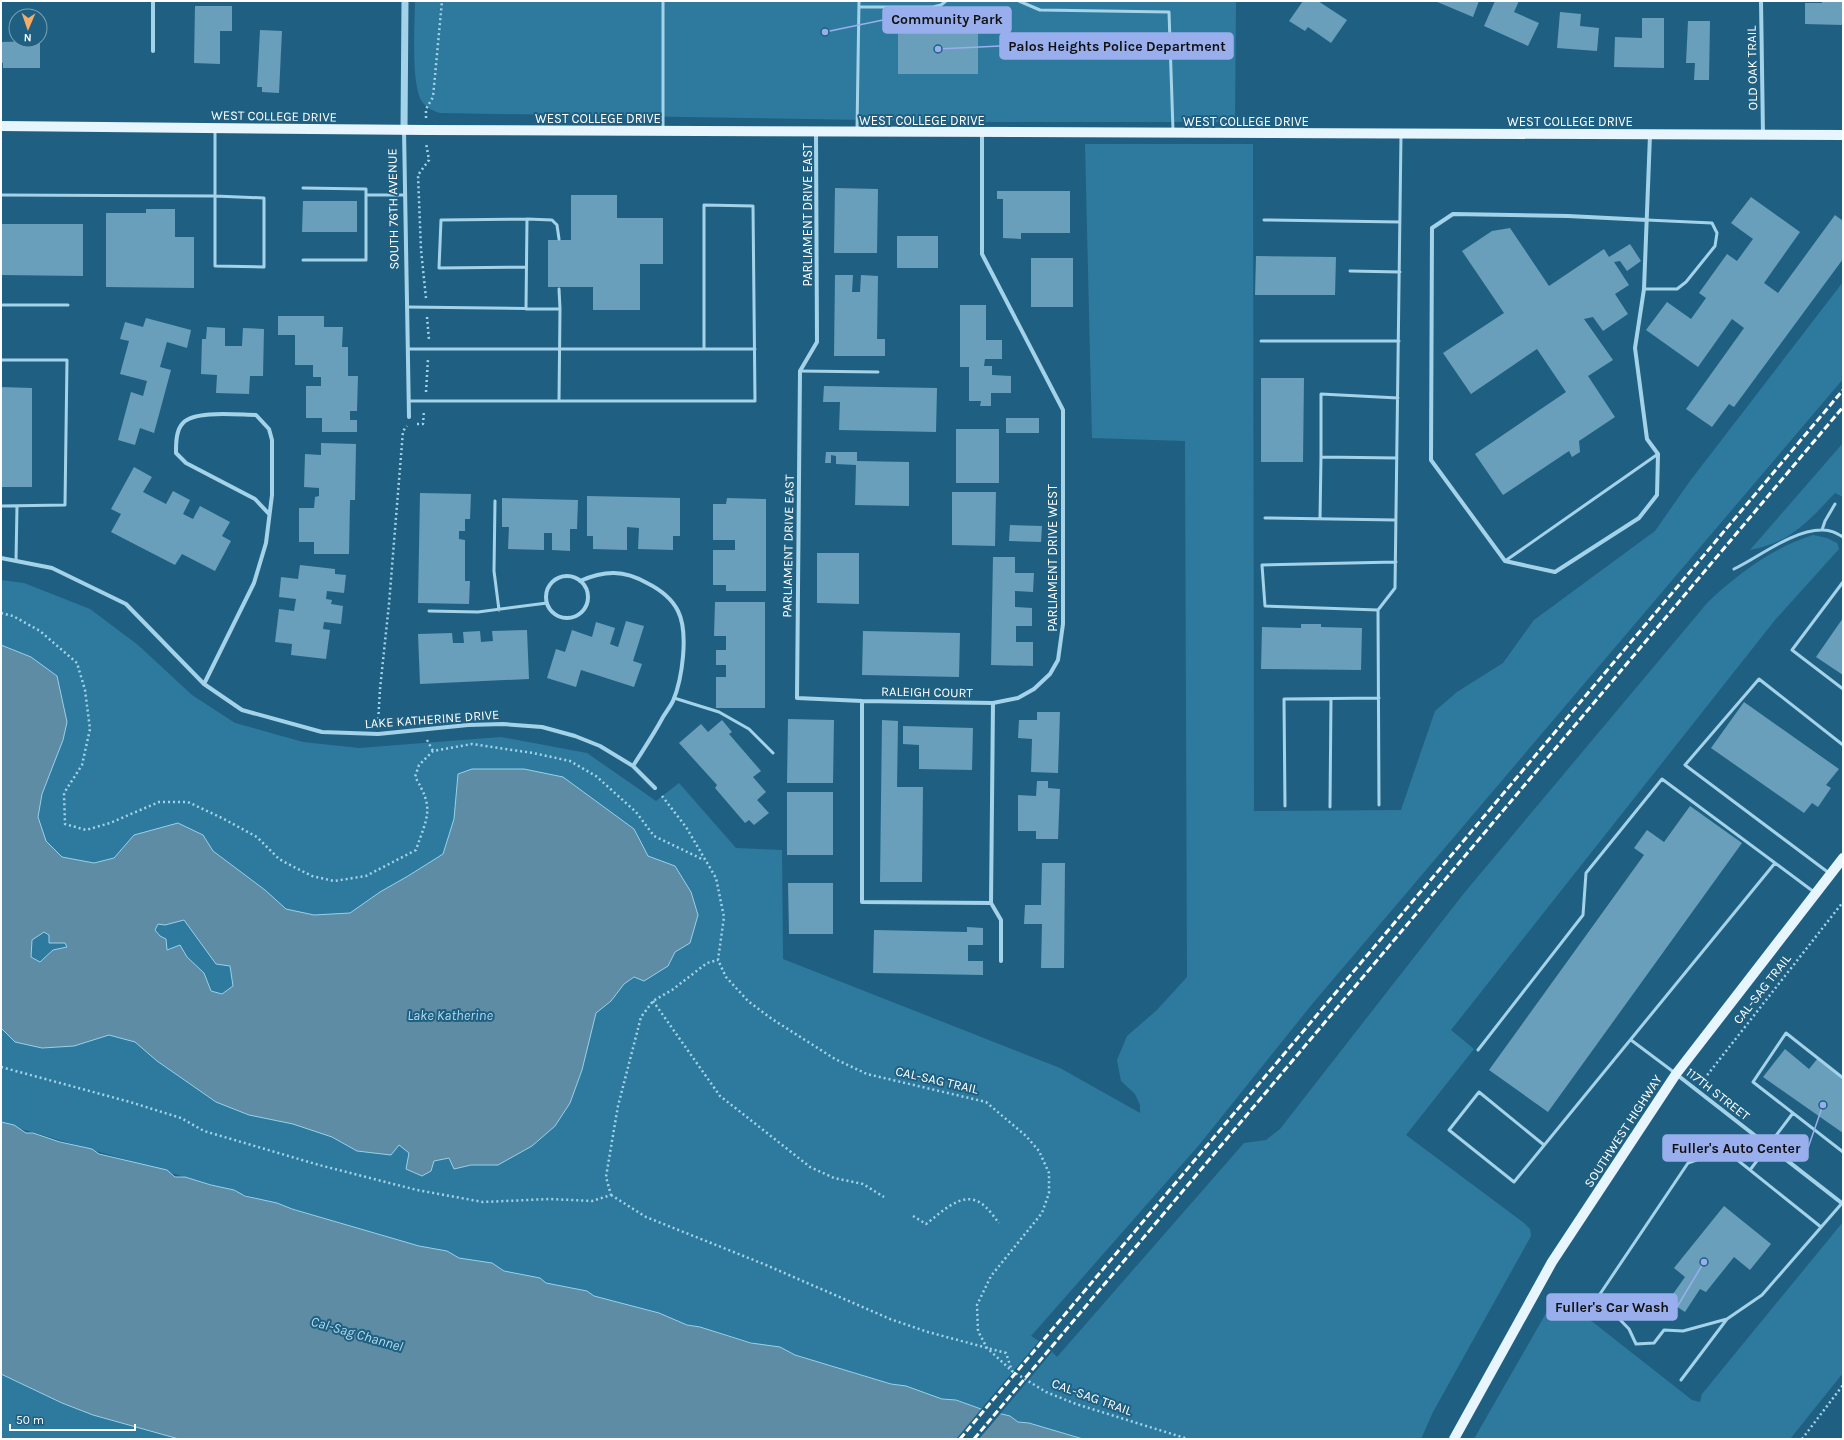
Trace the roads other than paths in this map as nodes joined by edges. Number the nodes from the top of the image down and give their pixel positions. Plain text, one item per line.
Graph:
1 (153, 1) edge
2 (405, 1) edge
3 (663, 1) edge
4 (859, 1) edge
5 (946, 1) edge
6 (1019, 1) edge
7 (1761, 1) edge
8 (859, 7) junction
9 (153, 52) dead end
10 (1, 126) edge
11 (215, 128) junction
12 (404, 130) junction
13 (663, 131) junction
14 (816, 132) junction
15 (857, 132) junction
16 (982, 133) junction
17 (1173, 134) junction
18 (1650, 134) junction
19 (1401, 135) junction
20 (1763, 135) junction
21 (1843, 135) edge
22 (303, 188) dead end
23 (405, 194) junction
24 (1, 195) edge
25 (366, 195) junction
26 (215, 196) junction
27 (527, 219) junction
28 (1264, 220) dead end
29 (1647, 220) junction
30 (1400, 222) junction
31 (559, 238) dead end
32 (304, 260) dead end
33 (526, 267) junction
34 (1350, 271) dead end
35 (1400, 272) junction
36 (559, 289) dead end
37 (1644, 289) junction
38 (1, 305) edge
39 (68, 305) dead end
40 (407, 308) junction
41 (526, 308) junction
42 (560, 309) junction
43 (1261, 341) dead end
44 (1399, 341) junction
45 (408, 349) junction
46 (559, 349) junction
47 (704, 349) junction
48 (755, 349) junction
49 (1, 360) edge
50 (800, 372) junction
51 (878, 372) dead end
52 (1398, 398) junction
53 (559, 401) junction
54 (409, 402) junction
55 (409, 417) dead end
56 (1658, 454) junction
57 (1321, 457) junction
58 (1397, 458) junction
59 (495, 501) dead end
60 (1835, 504) dead end
61 (1, 506) edge
62 (17, 506) junction
63 (269, 514) junction
64 (1265, 518) dead end
65 (1320, 519) junction
66 (1396, 520) junction
67 (1822, 530) junction
68 (1843, 537) edge
69 (1, 558) edge
70 (16, 561) junction
71 (1505, 561) junction
72 (1396, 562) junction
73 (1734, 569) dead end
74 (580, 581) junction
75 (1843, 582) edge
76 (547, 603) junction
77 (499, 610) junction
78 (1378, 610) junction
79 (429, 611) dead end
80 (204, 684) junction
81 (1843, 689) edge
82 (674, 698) junction
83 (1379, 698) junction
84 (1331, 699) junction
85 (862, 701) junction
86 (993, 703) junction
87 (1843, 745) edge
88 (773, 753) dead end
89 (633, 766) junction
90 (655, 788) road end
91 (1379, 805) dead end
92 (1285, 806) dead end
93 (1330, 807) dead end
94 (1843, 858) edge
95 (1775, 863) junction
96 (1831, 874) junction
97 (1816, 893) junction
98 (991, 903) junction
99 (1001, 961) dead end
100 (1631, 1040) junction
101 (1478, 1050) dead end
102 (1676, 1074) junction
103 (1843, 1078) edge
104 (1793, 1113) junction
105 (1544, 1145) junction
106 (1769, 1146) junction
107 (1843, 1152) edge
108 (1750, 1170) junction
109 (1843, 1203) edge
110 (1821, 1227) junction
111 (1727, 1319) junction
112 (1681, 1380) dead end
113 (1454, 1439) edge

1 - 9 street
2 - 12 street, SOUTH 76TH AVENUE
3 - 13 lane
4 - 8 lane
5 - 8 lane
6 - 17 lane
7 - 20 street, OLD OAK TRAIL
8 - 15 lane
10 - 11 main road, WEST COLLEGE DRIVE
11 - 12 main road, WEST COLLEGE DRIVE
11 - 26 lane
12 - 13 main road, WEST COLLEGE DRIVE
12 - 23 street, SOUTH 76TH AVENUE
13 - 14 main road, WEST COLLEGE DRIVE
14 - 15 main road, WEST COLLEGE DRIVE
14 - 50 street, PARLIAMENT DRIVE EAST
15 - 16 main road, WEST COLLEGE DRIVE
16 - 17 main road, WEST COLLEGE DRIVE
16 - 86 street, PARLIAMENT DRIVE WEST
17 - 19 main road, WEST COLLEGE DRIVE
18 - 19 main road, WEST COLLEGE DRIVE
18 - 20 main road, WEST COLLEGE DRIVE
18 - 29 street
19 - 30 lane
20 - 21 main road, WEST COLLEGE DRIVE
22 - 25 lane
23 - 25 lane
23 - 40 street, SOUTH 76TH AVENUE
24 - 26 lane
25 - 32 lane
26 - 26 lane
27 - 31 lane
27 - 33 lane
27 - 33 lane
28 - 30 lane
29 - 37 street
29 - 37 lane
29 - 71 street
30 - 35 lane
33 - 41 lane
34 - 35 lane
35 - 44 lane
36 - 42 lane
37 - 56 street
38 - 39 lane
40 - 41 lane
40 - 45 street, SOUTH 76TH AVENUE
41 - 42 lane
42 - 46 lane
43 - 44 lane
44 - 52 lane
45 - 46 lane
45 - 54 street, SOUTH 76TH AVENUE
46 - 47 lane
46 - 53 lane
47 - 48 lane
47 - 48 lane
48 - 53 lane
49 - 62 lane
50 - 51 lane
50 - 85 street, PARLIAMENT DRIVE EAST
52 - 57 lane
52 - 58 lane
53 - 54 lane
54 - 55 street, SOUTH 76TH AVENUE
56 - 71 lane
56 - 71 street
57 - 58 lane
57 - 65 lane
58 - 66 lane
59 - 77 lane
60 - 67 lane
61 - 62 lane
62 - 70 lane
63 - 63 street
63 - 80 street
64 - 65 lane
65 - 66 lane
66 - 72 lane
67 - 68 lane
67 - 73 lane
69 - 70 street, LAKE KATHERINE DRIVE
70 - 80 street, LAKE KATHERINE DRIVE
72 - 78 lane
72 - 78 lane
74 - 76 street
74 - 76 street
74 - 82 street
75 - 81 lane
76 - 77 lane
77 - 79 lane
78 - 83 lane
80 - 89 street, LAKE KATHERINE DRIVE
82 - 88 lane
82 - 89 street
83 - 84 lane
83 - 91 lane
84 - 92 lane
84 - 93 lane
85 - 86 street, RALEIGH COURT
85 - 98 street
86 - 98 street
87 - 96 lane
89 - 90 street, LAKE KATHERINE DRIVE
94 - 96 main road, SOUTHWEST HIGHWAY
95 - 97 lane
95 - 100 lane
95 - 101 lane
96 - 97 main road, SOUTHWEST HIGHWAY
97 - 102 main road, SOUTHWEST HIGHWAY
98 - 99 street
100 - 102 lane
100 - 105 lane
102 - 106 street, 117TH STREET
102 - 113 main road, SOUTHWEST HIGHWAY
103 - 104 lane
104 - 106 lane
104 - 107 lane
105 - 105 lane
106 - 108 lane
106 - 109 street, 117TH STREET
108 - 110 lane
108 - 111 lane
109 - 110 lane
110 - 111 lane
111 - 112 lane

